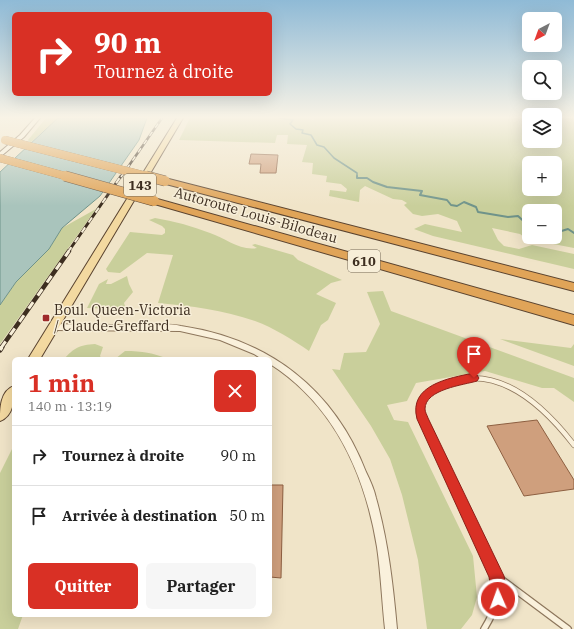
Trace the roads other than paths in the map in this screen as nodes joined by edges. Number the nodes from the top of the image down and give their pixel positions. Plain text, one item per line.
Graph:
1 (9, 147) edge
2 (34, 147) edge
3 (162, 147) edge
4 (0, 156) edge
5 (574, 287) edge
6 (574, 320) edge
7 (54, 327) junction
8 (35, 357) edge
9 (269, 357) edge
10 (272, 359) edge
11 (12, 395) edge
12 (0, 415) edge
13 (574, 445) edge
14 (497, 576) junction
15 (391, 629) edge
16 (484, 629) edge
17 (568, 629) edge

1 - 4 street
2 - 5 highway, Autoroute Louis-Bilodeau / 610, bridge
3 - 7 main road, 143
4 - 6 highway, Autoroute Louis-Bilodeau / 610, bridge
7 - 8 main road, 143
7 - 9 street
10 - 15 street
11 - 12 main road
13 - 14 lane
14 - 16 lane
14 - 17 lane

